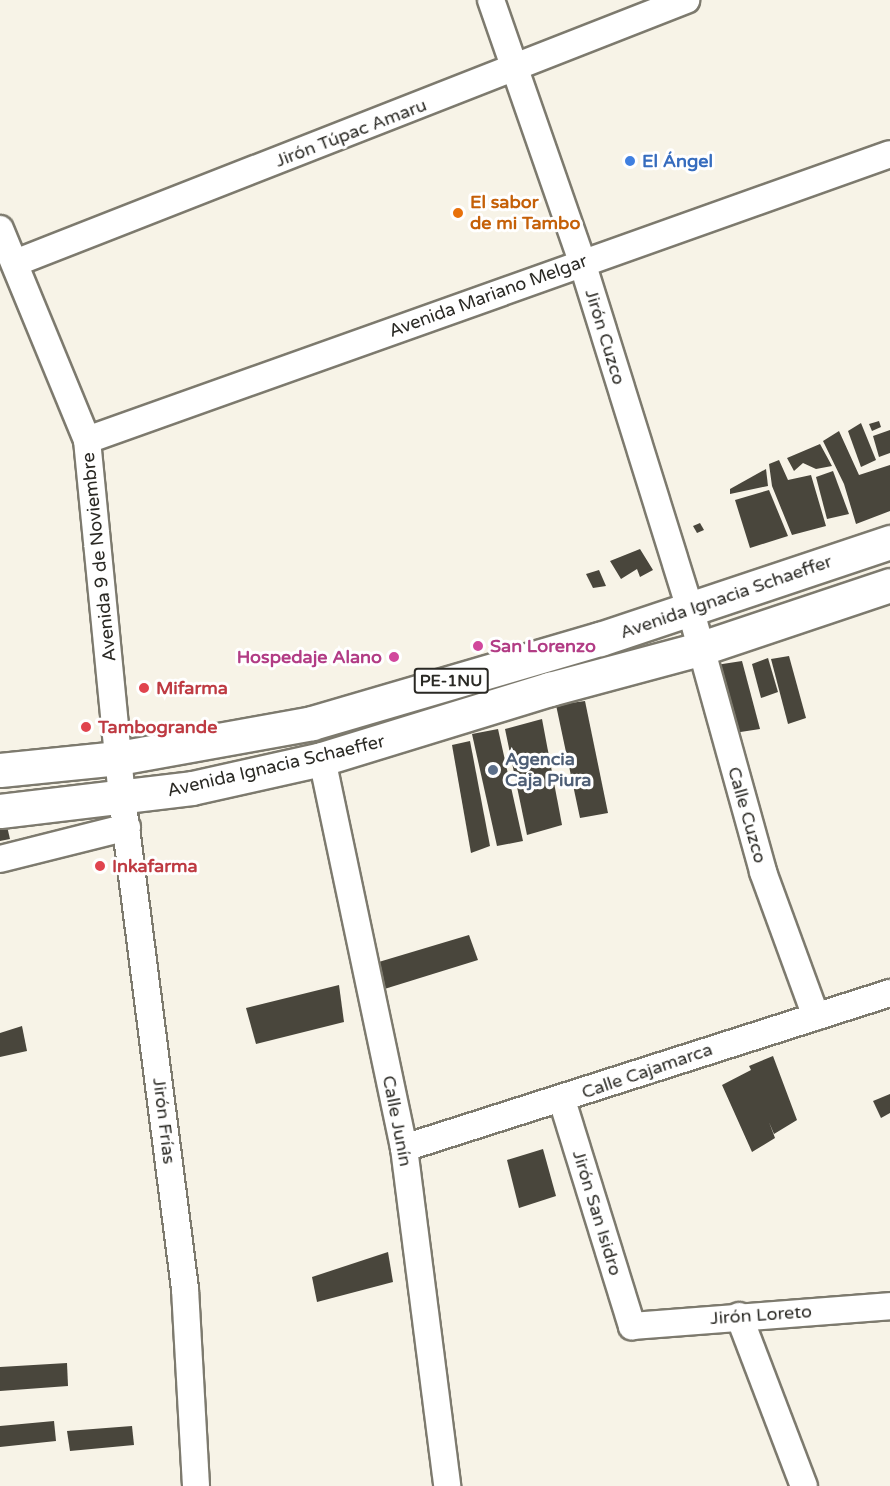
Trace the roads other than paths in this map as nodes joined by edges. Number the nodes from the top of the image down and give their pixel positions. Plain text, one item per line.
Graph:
1 (490, 0) edge
2 (686, 0) edge
3 (517, 69) junction
4 (890, 154) edge
5 (0, 228) edge
6 (582, 262) junction
7 (15, 263) junction
8 (87, 440) junction
9 (890, 542) edge
10 (890, 585) edge
11 (690, 608) junction
12 (699, 649) junction
13 (118, 758) junction
14 (322, 759) junction
15 (0, 770) edge
16 (0, 811) edge
17 (124, 812) junction
18 (0, 859) edge
19 (890, 993) edge
20 (816, 1017) junction
21 (562, 1100) junction
22 (404, 1148) junction
23 (890, 1306) edge
24 (739, 1316) junction
25 (632, 1326) joint
26 (196, 1486) edge
27 (447, 1486) edge
28 (804, 1486) edge

1 - 3 street, Jirón Cuzco
2 - 3 street, Jirón Túpac Amaru
3 - 6 street, Jirón Cuzco
3 - 7 street, Jirón Túpac Amaru
4 - 6 street, Avenida Mariano Melgar
5 - 7 street, Avenida 9 de Noviembre
6 - 8 street, Avenida Mariano Melgar
6 - 11 street, Jirón Cuzco
7 - 8 street, Avenida 9 de Noviembre
8 - 13 street, Avenida 9 de Noviembre
9 - 11 main road, Avenida Ignacia Schaeffer / PE-1NU
10 - 12 main road, Avenida Ignacia Schaeffer / PE-1NU
11 - 12 street, Calle Cuzco
11 - 13 main road, Avenida Ignacia Schaeffer / PE-1NU
12 - 14 main road, Avenida Ignacia Schaeffer / PE-1NU
12 - 20 street, Calle Cuzco
13 - 15 main road, Avenida Ignacia Schaeffer / PE-1NU
13 - 17 street, Jirón Frías
14 - 17 main road, Avenida Ignacia Schaeffer / PE-1NU
14 - 22 street, Calle Junín
16 - 17 main road, Avenida Ignacia Schaeffer / PE-1NU
17 - 18 street
17 - 26 street, Jirón Frías
19 - 20 street, Calle Cajamarca
20 - 21 street, Calle Cajamarca
21 - 22 street, Calle Cajamarca
21 - 25 street, Jirón San Isidro
22 - 27 street, Calle Junín
23 - 24 street, Jirón Loreto
24 - 25 street, Jirón Loreto
24 - 28 street

